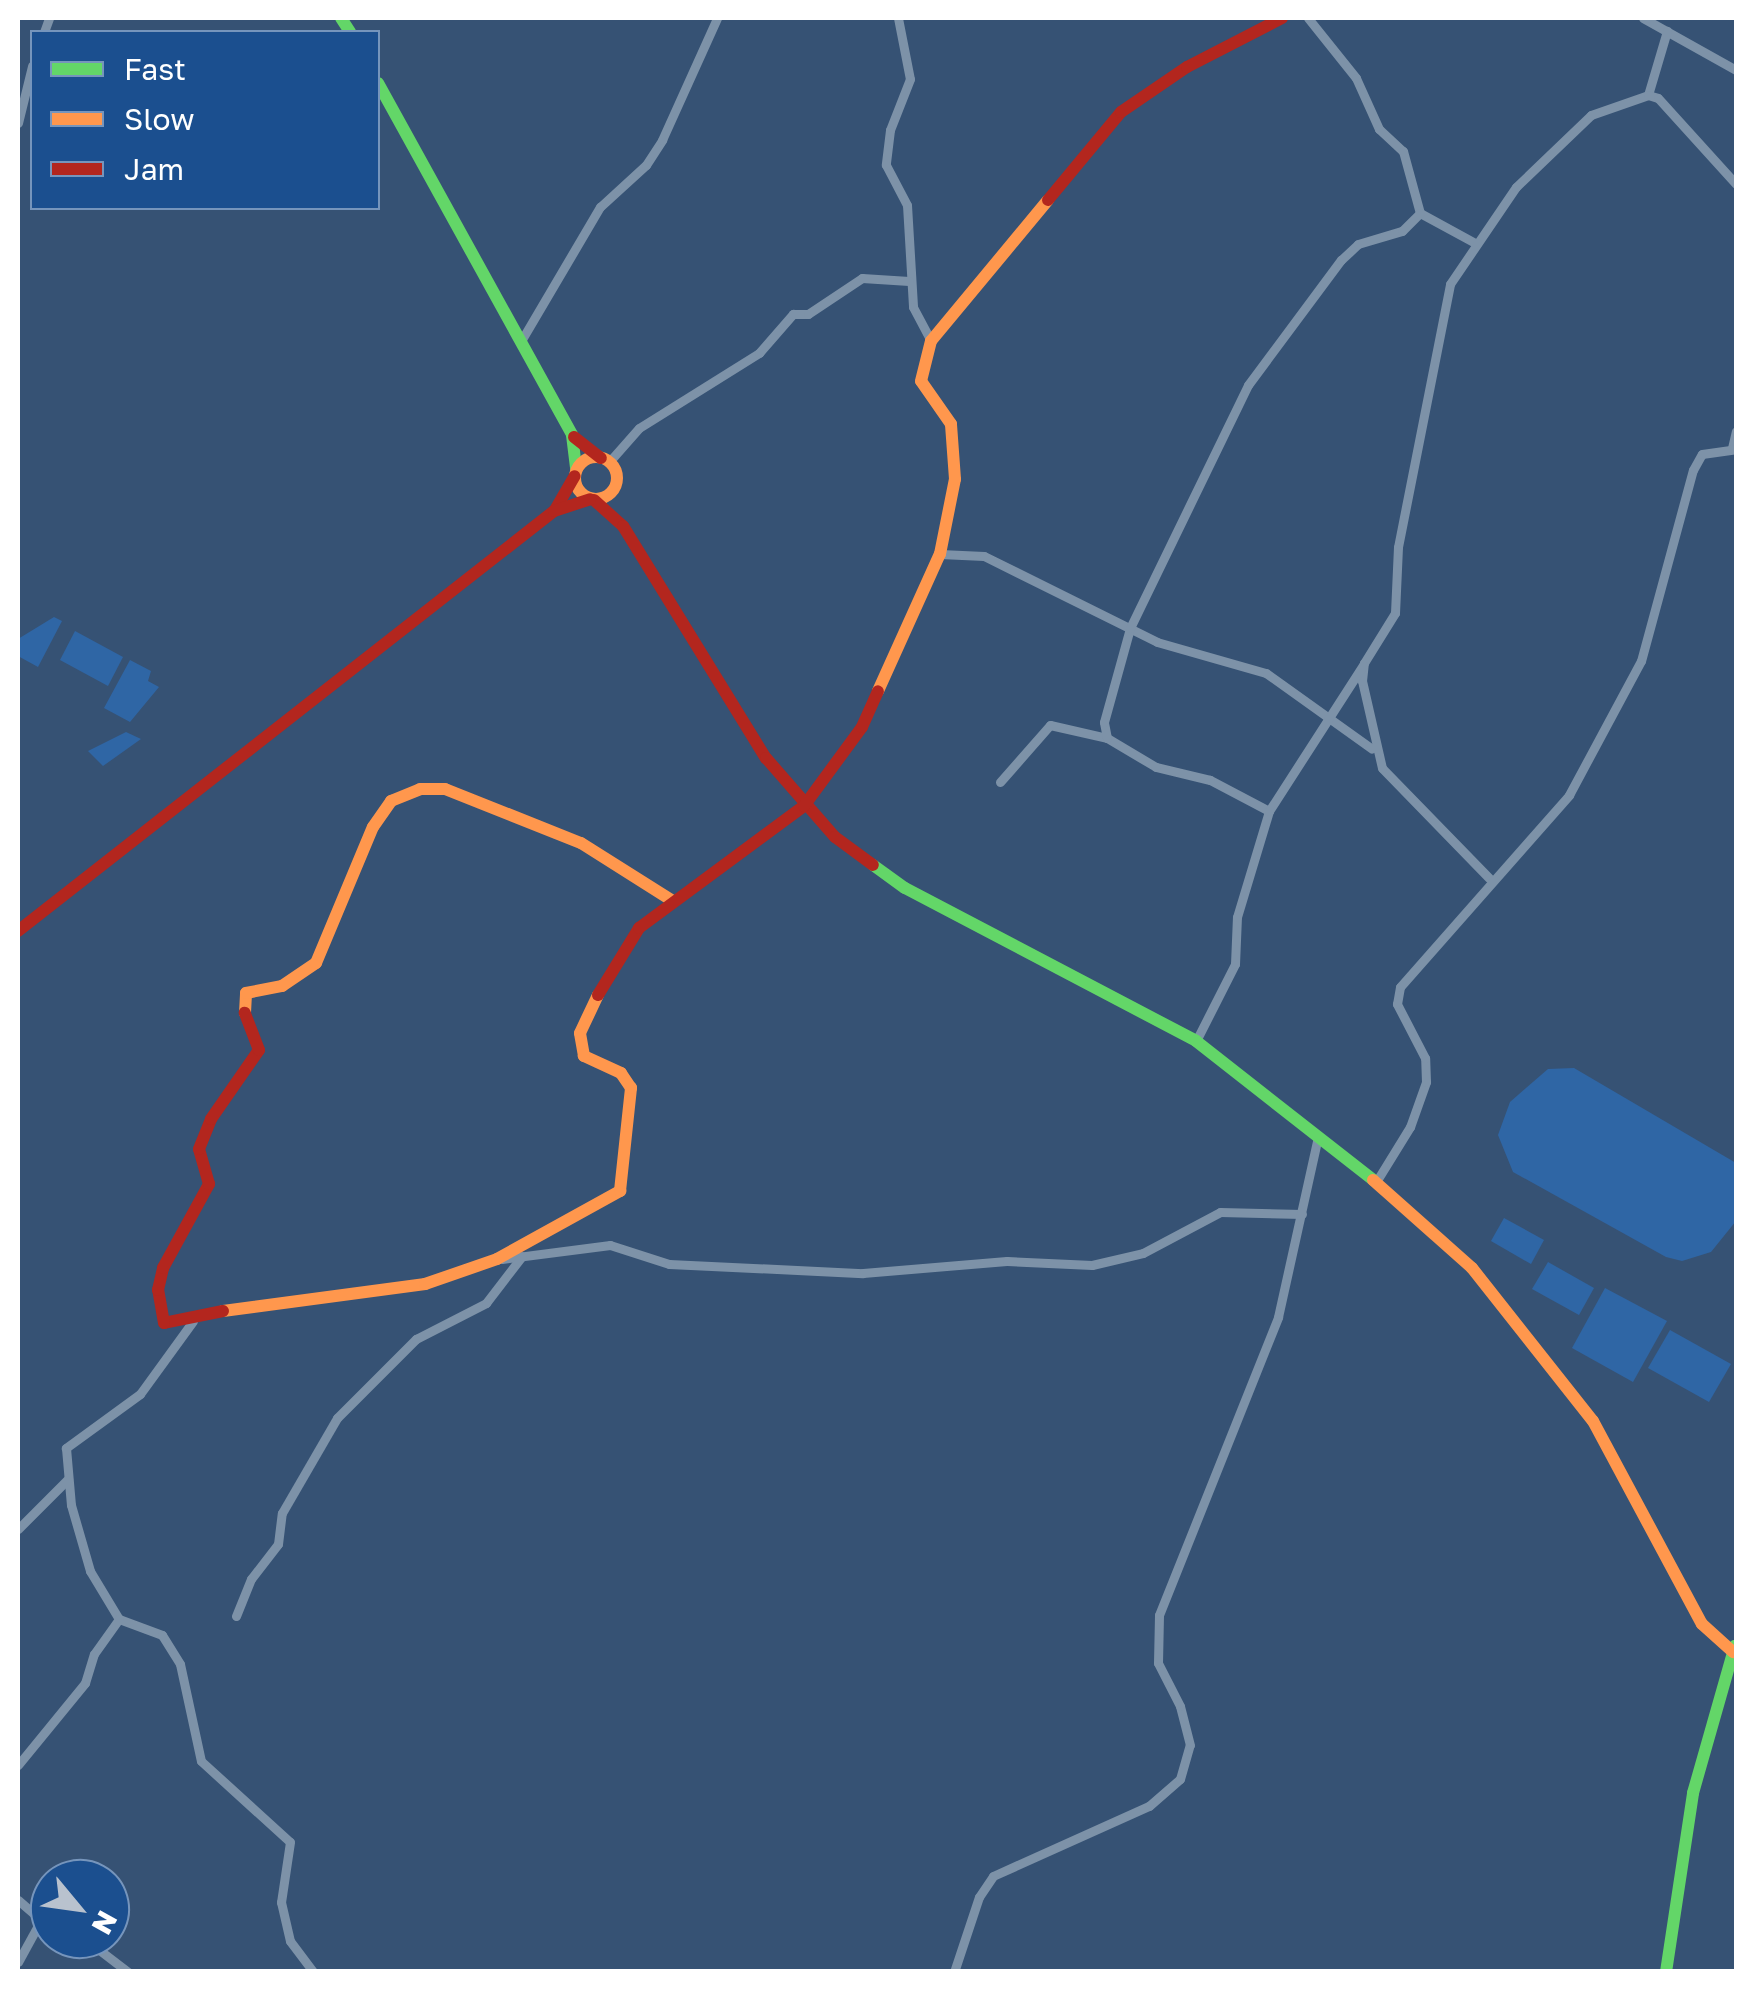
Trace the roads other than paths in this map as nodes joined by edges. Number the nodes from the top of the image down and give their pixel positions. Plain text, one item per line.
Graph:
1 (717, 18) edge
2 (898, 18) edge
3 (1282, 18) edge
4 (1308, 18) edge
5 (1643, 18) edge
6 (1667, 31) junction
7 (1736, 70) edge
8 (30, 74) edge
9 (380, 88) edge
10 (1648, 95) junction
11 (18, 123) edge
12 (1736, 184) edge
13 (1420, 213) junction
14 (1475, 243) junction
15 (909, 281) junction
16 (521, 341) junction
17 (932, 341) junction
18 (1736, 431) edge
19 (572, 435) junction
20 (1734, 449) edge
21 (605, 460) junction
22 (576, 473) junction
23 (617, 482) junction
24 (592, 499) junction
25 (554, 511) junction
26 (624, 526) junction
27 (940, 554) junction
28 (1130, 628) junction
29 (1364, 663) junction
30 (1326, 720) junction
31 (1107, 738) junction
32 (1372, 749) junction
33 (1000, 782) dead end
34 (804, 806) junction
35 (1269, 811) junction
36 (1489, 878) junction
37 (672, 900) junction
38 (18, 931) edge
39 (1196, 1041) junction
40 (1318, 1136) junction
41 (1376, 1182) junction
42 (1302, 1214) junction
43 (522, 1256) junction
44 (497, 1259) junction
45 (193, 1321) junction
46 (68, 1479) junction
47 (18, 1529) edge
48 (236, 1616) dead end
49 (120, 1619) junction
50 (1735, 1647) edge
51 (18, 1765) edge
52 (313, 1972) edge
53 (954, 1972) edge
54 (1666, 1972) edge

1 - 16 street
2 - 15 street
3 - 17 main road
4 - 13 street
5 - 6 street
6 - 7 street
6 - 10 street
8 - 11 street
9 - 16 main road
10 - 12 street
10 - 14 street
13 - 14 street
13 - 28 street
14 - 29 street
15 - 17 street
15 - 21 street
16 - 19 main road
17 - 27 main road
18 - 20 street
19 - 21 main road
19 - 22 main road
20 - 36 street
21 - 22 main road
21 - 23 main road
22 - 24 main road
22 - 25 main road
23 - 24 main road
23 - 26 main road
24 - 25 main road
24 - 26 main road
25 - 38 main road
26 - 34 main road
27 - 28 street
27 - 34 main road
28 - 30 street
28 - 31 street
29 - 30 street
29 - 32 street
30 - 32 street
30 - 35 street
31 - 33 street
31 - 35 street
32 - 36 street
34 - 37 main road
34 - 39 main road
35 - 39 street
36 - 41 street
37 - 44 main road
37 - 45 main road
39 - 40 main road
40 - 41 main road
40 - 42 street
41 - 50 main road
42 - 43 street
42 - 53 street
43 - 44 street
43 - 48 street
44 - 45 main road
45 - 46 street
46 - 47 street
46 - 49 street
49 - 51 street
49 - 52 street
50 - 54 main road

